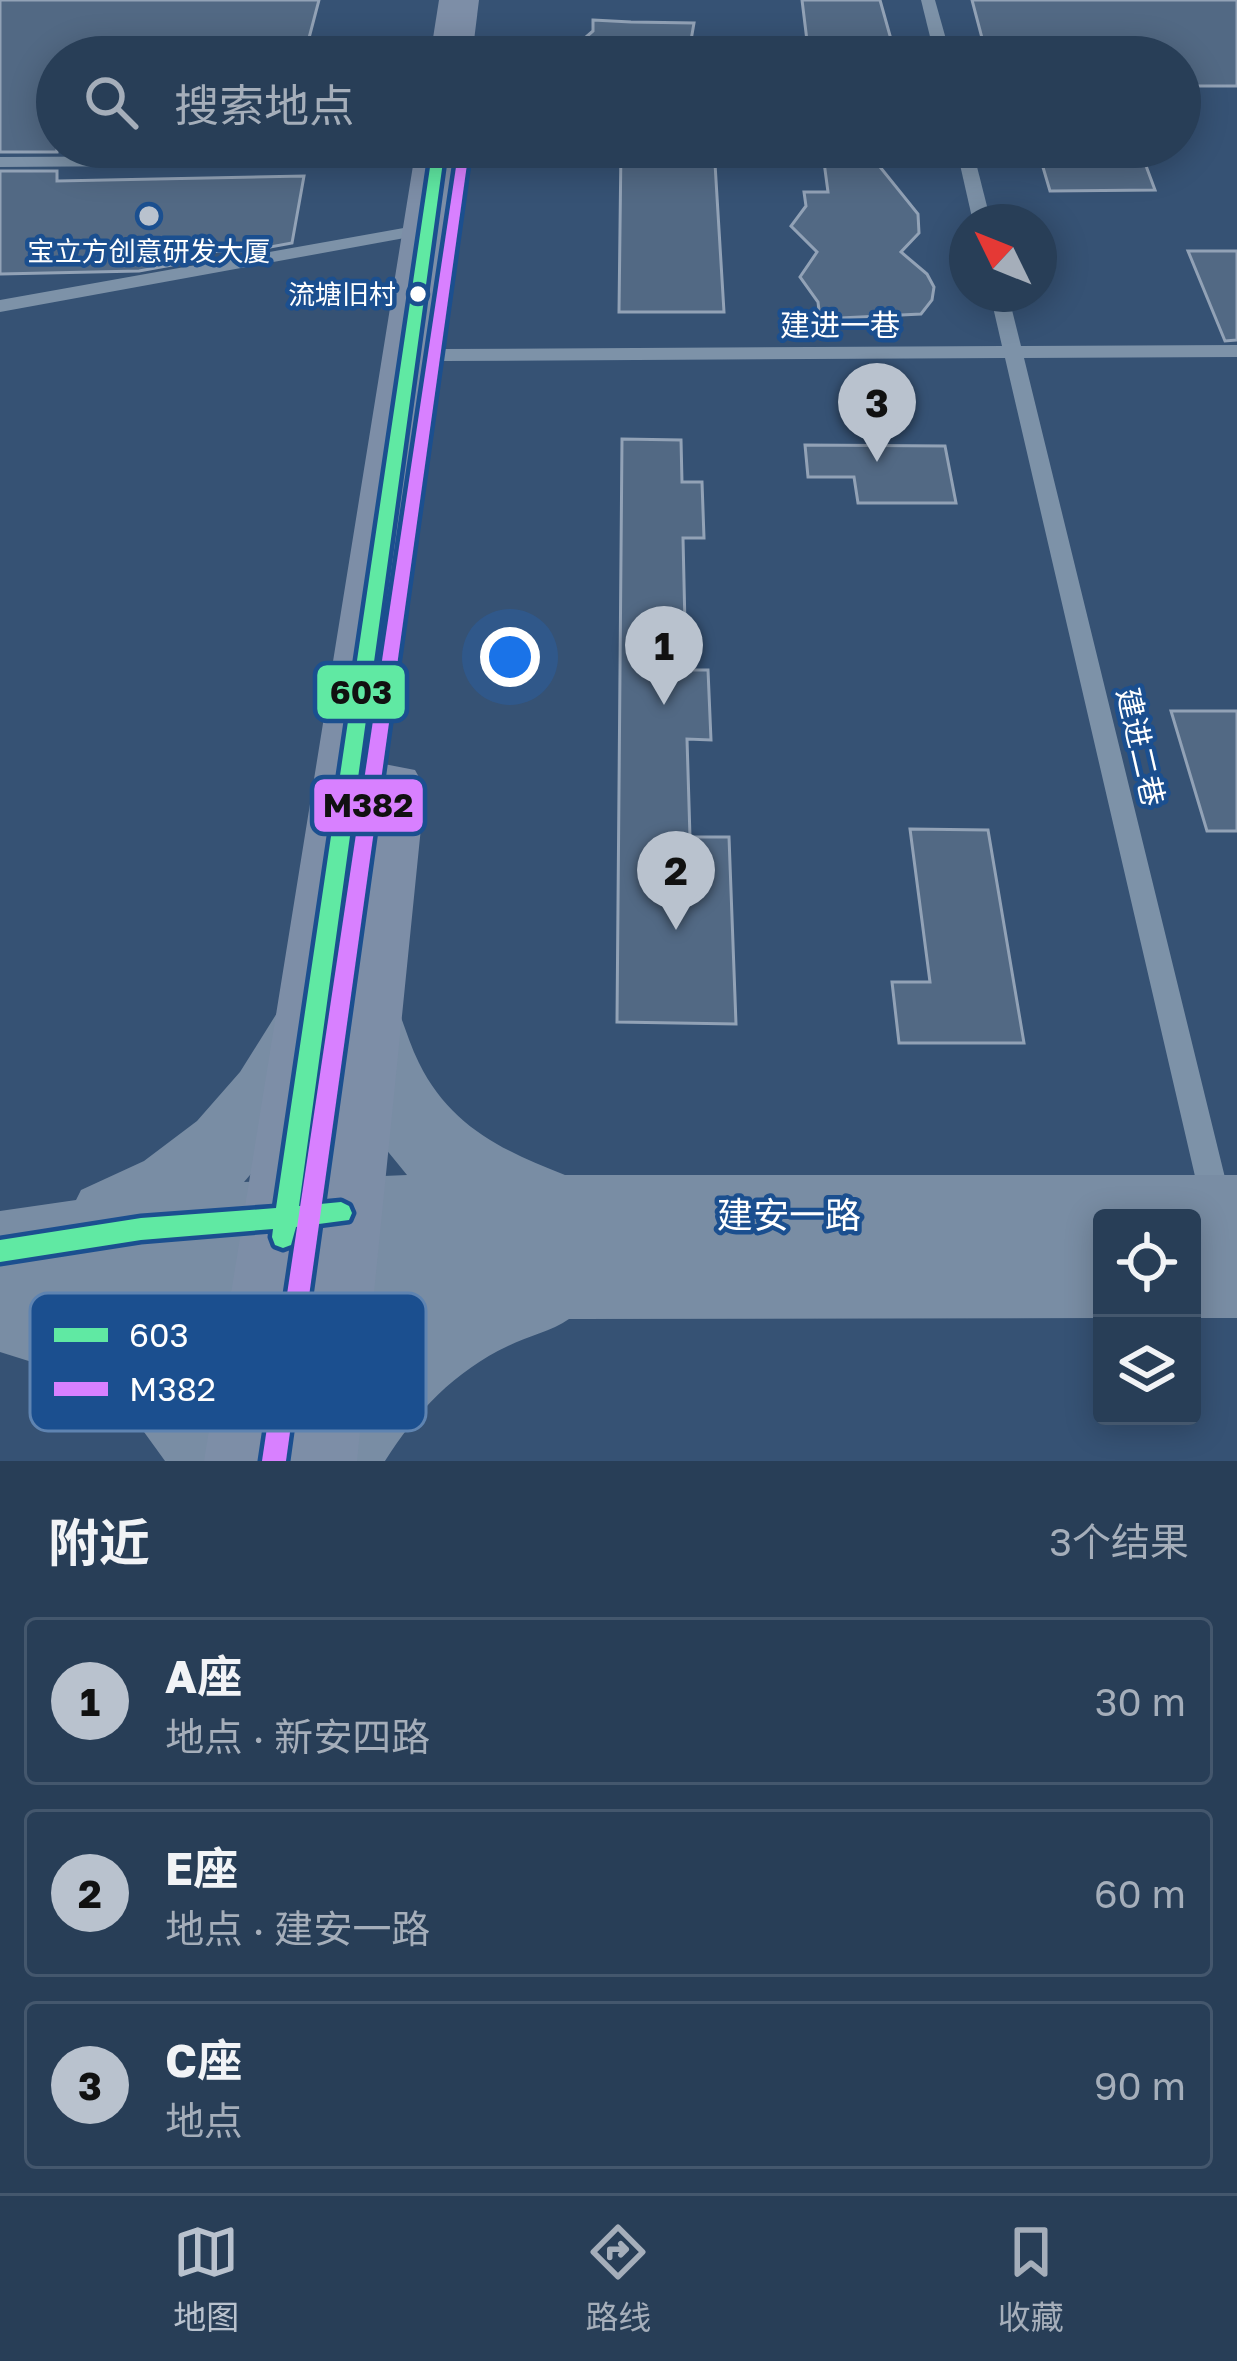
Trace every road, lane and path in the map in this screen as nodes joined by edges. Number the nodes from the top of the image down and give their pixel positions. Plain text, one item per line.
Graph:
1 (928, 0) edge
2 (937, 36) edge
3 (36, 161) edge
4 (0, 162) edge
5 (443, 168) edge
6 (448, 168) edge
7 (969, 168) edge
8 (978, 204) edge
9 (427, 229) junction
10 (0, 306) edge
11 (1003, 312) edge
12 (1237, 351) edge
13 (1013, 354) junction
14 (443, 355) junction
15 (339, 1016) junction
16 (577, 1213) junction
17 (303, 1246) junction
18 (1221, 1246) edge
19 (0, 1250) edge
20 (1093, 1277) edge
21 (634, 1278) junction
22 (94, 1293) edge
23 (291, 1293) edge
24 (305, 1293) edge
25 (30, 1307) edge
26 (0, 1314) edge
27 (30, 1320) edge
28 (426, 1345) edge
29 (200, 1431) edge
30 (257, 1431) edge
31 (310, 1431) edge
32 (350, 1431) edge
33 (214, 1461) edge
34 (250, 1461) edge
35 (311, 1461) edge
36 (336, 1461) edge

1 - 2 lane
3 - 4 lane
5 - 9 main road
6 - 14 main road
7 - 8 lane
9 - 10 lane
9 - 15 main road
11 - 13 lane, 建进二巷
12 - 13 lane, 建进一巷
13 - 14 lane, 建进一巷
13 - 18 lane, 建进二巷
14 - 15 main road
15 - 16 main road
15 - 17 main road
15 - 19 main road
16 - 17 main road, 建安一路
16 - 18 main road, 建安一路
17 - 19 main road
17 - 21 main road, 建安一路
17 - 22 main road
17 - 23 main road
17 - 24 main road
20 - 21 main road, 建安一路
21 - 28 main road
25 - 26 main road
26 - 27 main road
29 - 33 main road
30 - 34 main road
31 - 35 main road
32 - 36 main road

